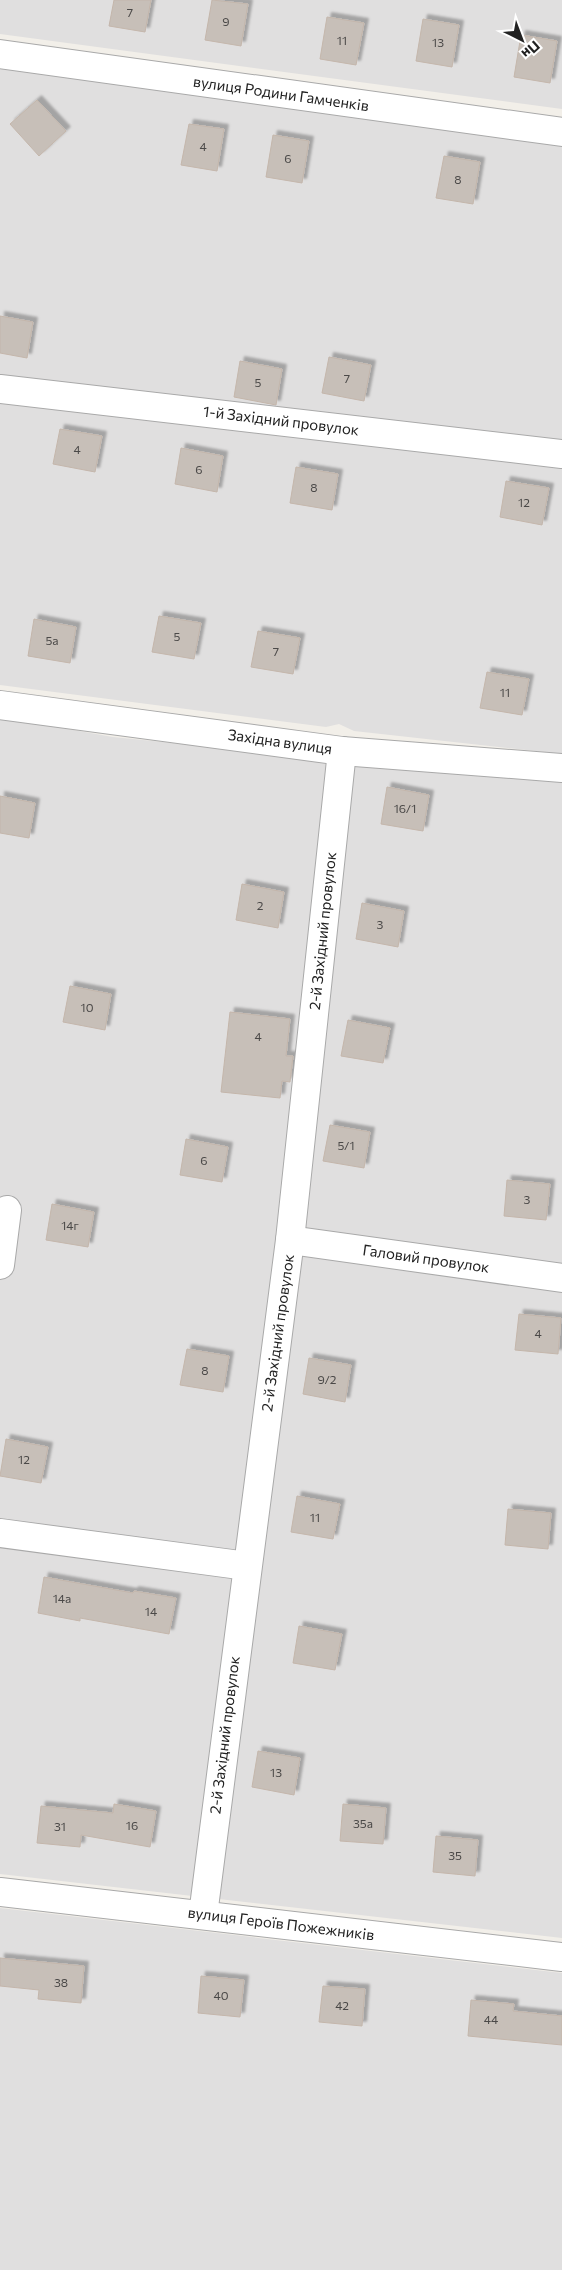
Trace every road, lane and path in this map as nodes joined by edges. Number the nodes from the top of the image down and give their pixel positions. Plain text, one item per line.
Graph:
1 (0, 54) edge
2 (562, 132) edge
3 (0, 389) edge
4 (562, 454) edge
5 (0, 705) edge
6 (342, 750) junction
7 (562, 768) edge
8 (7, 1210) dead end
9 (290, 1240) junction
10 (0, 1265) edge
11 (562, 1278) edge
12 (0, 1533) edge
13 (247, 1566) junction
14 (0, 1892) edge
15 (202, 1914) junction
16 (562, 1957) edge

1 - 2 street, вулиця Родини Гамченків
3 - 4 street, 1-й Західний провулок
5 - 6 street, Західна вулиця
6 - 7 street, Західна вулиця
6 - 9 street, 2-й Західний провулок
8 - 10 street
9 - 11 street, Галовий провулок
9 - 13 street, 2-й Західний провулок
12 - 13 street
13 - 15 street, 2-й Західний провулок
14 - 15 street, вулиця Героїв Пожежників
15 - 16 street, вулиця Героїв Пожежників

